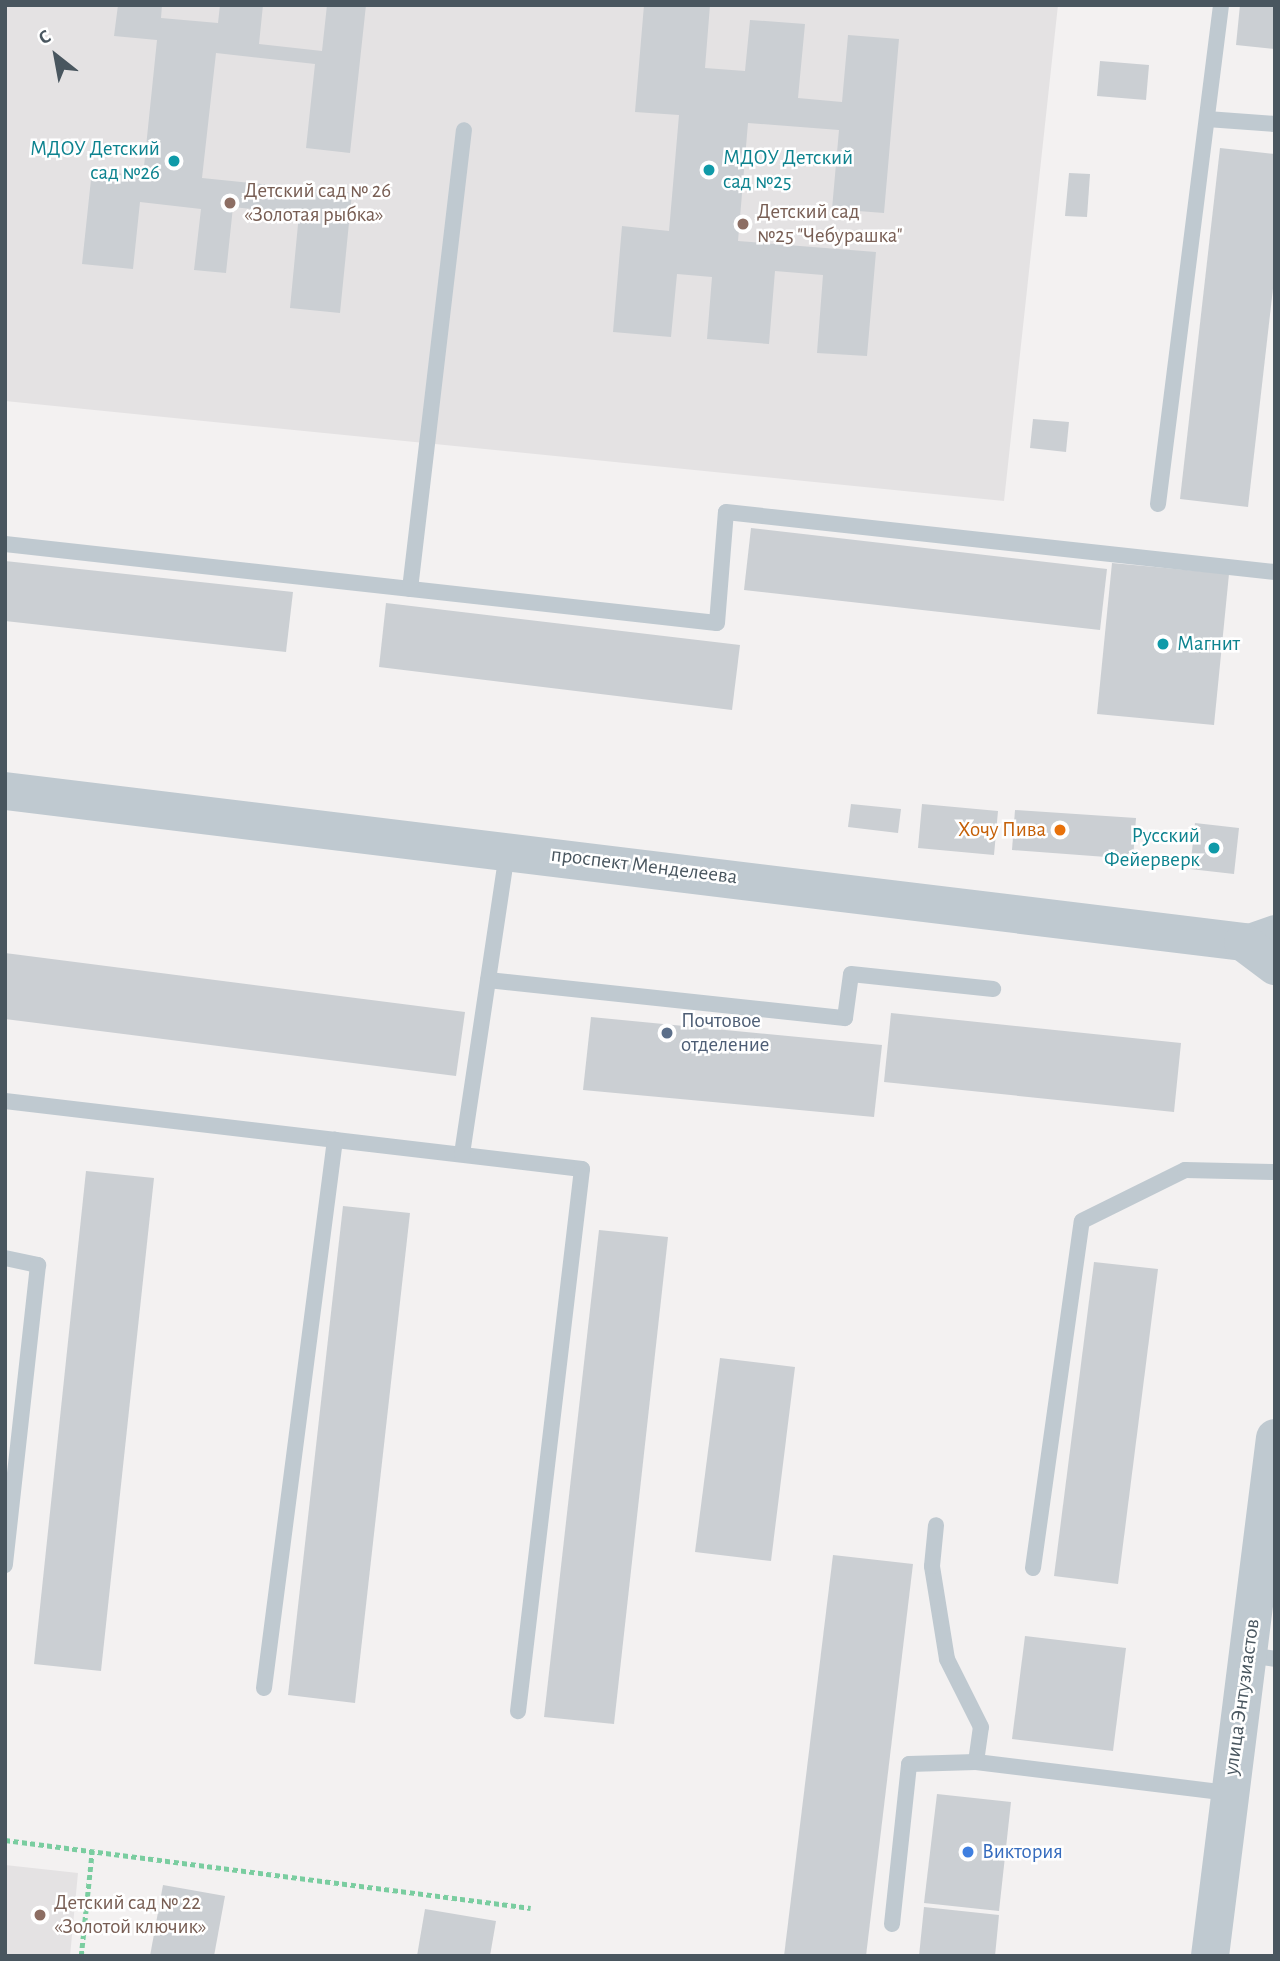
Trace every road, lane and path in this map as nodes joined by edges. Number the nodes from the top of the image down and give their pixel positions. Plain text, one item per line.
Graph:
1 (1222, 5) edge
2 (1207, 119) junction
3 (1275, 124) edge
4 (464, 130) dead end
5 (1158, 504) dead end
6 (5, 544) edge
7 (1275, 572) edge
8 (410, 589) junction
9 (5, 791) edge
10 (508, 850) junction
11 (1259, 937) edge
12 (1275, 966) edge
13 (488, 979) junction
14 (993, 989) dead end
15 (5, 1101) edge
16 (335, 1140) junction
17 (462, 1154) junction
18 (1275, 1172) edge
19 (5, 1258) edge
20 (1275, 1437) edge
21 (936, 1525) dead end
22 (1268, 1553) edge
23 (5, 1565) edge
24 (1033, 1568) dead end
25 (1261, 1657) edge
26 (264, 1688) dead end
27 (518, 1712) dead end
28 (976, 1762) junction
29 (1229, 1793) junction
30 (5, 1840) edge
31 (92, 1851) junction
32 (531, 1908) dead end
33 (892, 1924) dead end
34 (81, 1956) edge
35 (1210, 1956) edge

1 - 2 lane
2 - 3 lane
2 - 5 lane
4 - 8 lane
6 - 8 lane
7 - 8 lane
9 - 10 street, проспект Менделеева
10 - 11 street, проспект Менделеева
10 - 13 lane
11 - 12 street, проспект Менделеева
13 - 14 lane
13 - 17 lane
15 - 16 lane
16 - 17 lane
16 - 26 lane
17 - 27 lane
18 - 24 lane
19 - 23 lane
20 - 22 street, улица Энтузиастов
21 - 28 lane
22 - 25 street, улица Энтузиастов
25 - 29 street, улица Энтузиастов
28 - 29 lane
28 - 33 lane
29 - 35 street, улица Энтузиастов
30 - 31 path
31 - 32 path
31 - 34 path

